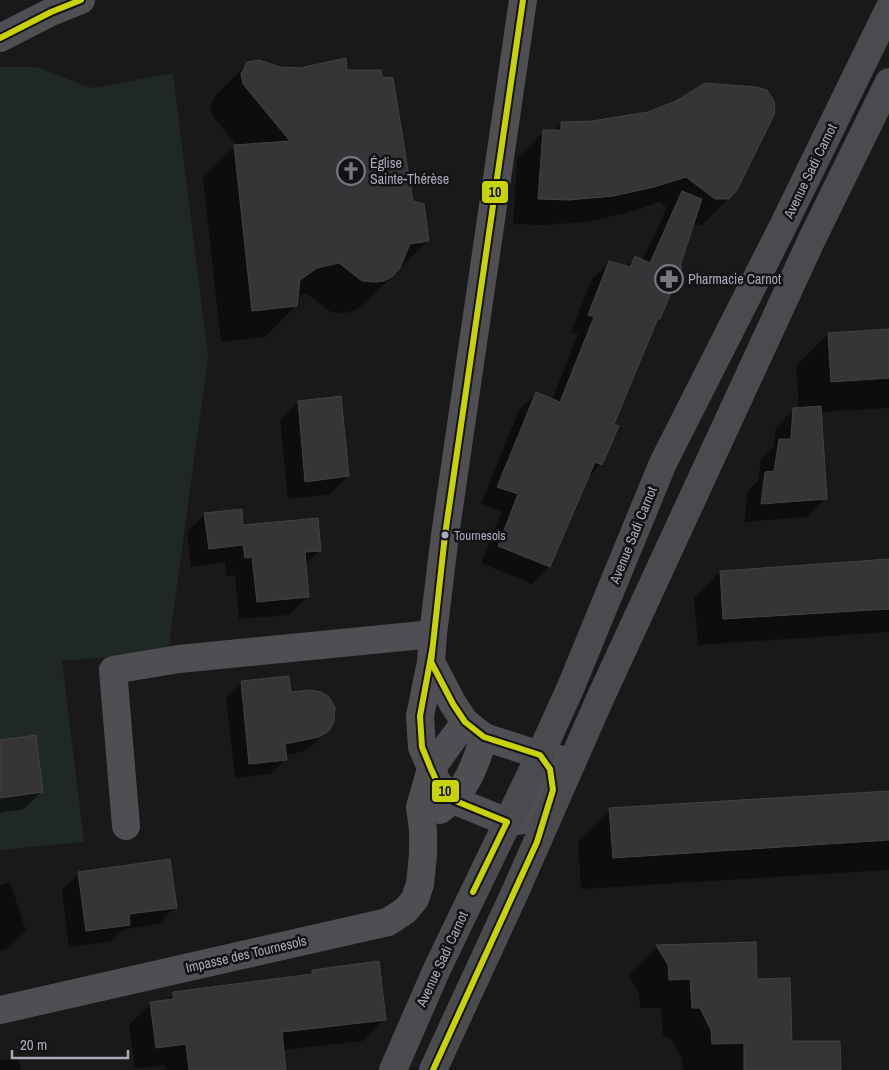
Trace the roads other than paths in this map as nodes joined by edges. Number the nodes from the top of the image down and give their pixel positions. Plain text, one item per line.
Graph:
1 (81, 0) edge
2 (523, 0) edge
3 (889, 9) edge
4 (0, 38) edge
5 (889, 82) edge
6 (433, 634) junction
7 (431, 662) junction
8 (474, 730) junction
9 (540, 755) junction
10 (572, 762) junction
11 (431, 769) junction
12 (553, 790) junction
13 (453, 800) junction
14 (507, 822) junction
15 (126, 826) dead end
16 (423, 830) junction
17 (537, 842) junction
18 (0, 1010) edge
19 (393, 1070) edge
20 (433, 1070) edge

1 - 4 street
2 - 6 street
3 - 9 main road, Avenue Sadi Carnot
5 - 10 main road
6 - 7 street
6 - 15 street
7 - 8 street
7 - 11 street
8 - 9 street
8 - 11 street, Impasse des Tournesols
8 - 13 street
9 - 10 street
9 - 12 street
9 - 14 main road, Avenue Sadi Carnot
10 - 12 street
10 - 17 main road
11 - 13 street
11 - 16 street, Impasse des Tournesols
12 - 14 street
12 - 17 street
13 - 14 street
13 - 16 street
14 - 19 main road, Avenue Sadi Carnot
16 - 18 street, Impasse des Tournesols
17 - 20 main road

